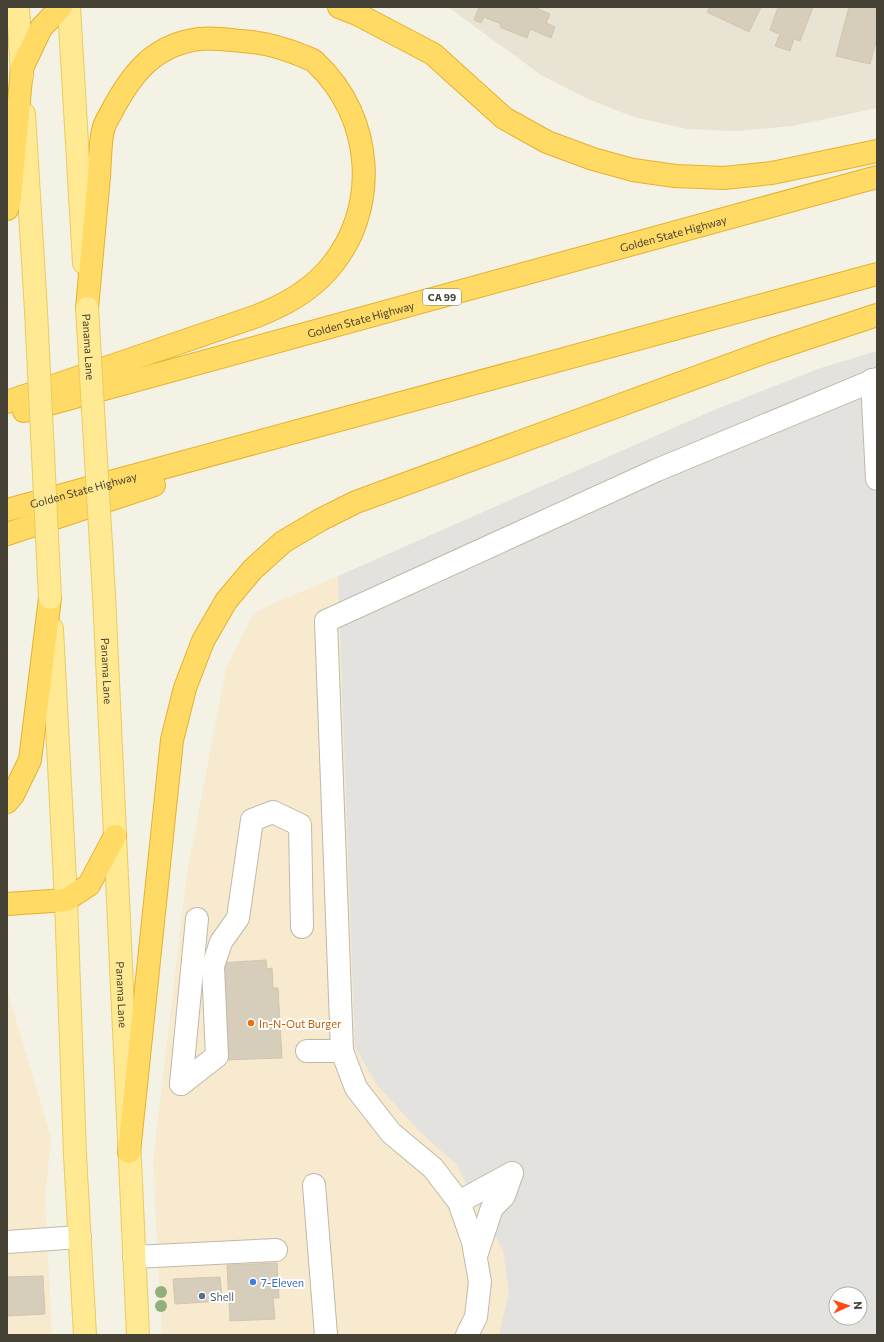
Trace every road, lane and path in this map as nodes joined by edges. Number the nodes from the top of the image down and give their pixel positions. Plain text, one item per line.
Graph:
1 (18, 7) edge
2 (61, 7) edge
3 (69, 7) edge
4 (339, 7) edge
5 (22, 68) junction
6 (877, 151) edge
7 (877, 177) edge
8 (7, 209) edge
9 (877, 274) edge
10 (87, 308) junction
11 (877, 315) edge
12 (874, 379) edge
13 (7, 402) edge
14 (7, 416) edge
15 (351, 418) junction
16 (877, 479) edge
17 (7, 510) edge
18 (7, 534) edge
19 (50, 598) junction
20 (7, 802) edge
21 (115, 836) junction
22 (66, 900) junction
23 (7, 904) edge
24 (197, 919) dead end
25 (302, 927) dead end
26 (307, 1051) dead end
27 (342, 1051) junction
28 (129, 1152) junction
29 (314, 1185) dead end
30 (459, 1202) junction
31 (80, 1237) junction
32 (7, 1242) edge
33 (276, 1250) dead end
34 (476, 1256) junction
35 (134, 1257) junction
36 (85, 1335) edge
37 (138, 1335) edge
38 (326, 1335) edge
39 (467, 1335) edge

1 - 5 main road
2 - 5 highway
3 - 10 main road, Panama Lane
4 - 6 highway
5 - 8 highway
5 - 19 main road, bridge
7 - 14 highway, Golden State Highway / CA 99
9 - 15 highway, Golden State Highway
10 - 13 highway
10 - 21 main road, Panama Lane, bridge
11 - 28 highway
12 - 16 lane
12 - 27 lane
15 - 17 highway, Golden State Highway
15 - 18 highway
19 - 20 highway
19 - 22 main road
21 - 22 highway
21 - 28 main road, Panama Lane
22 - 23 highway
22 - 31 main road
24 - 25 lane
26 - 27 lane
27 - 30 lane
28 - 35 main road, Panama Lane
29 - 38 lane
30 - 34 lane
30 - 34 lane
31 - 32 lane
31 - 36 main road
33 - 35 lane
34 - 39 lane
35 - 37 main road, Panama Lane

